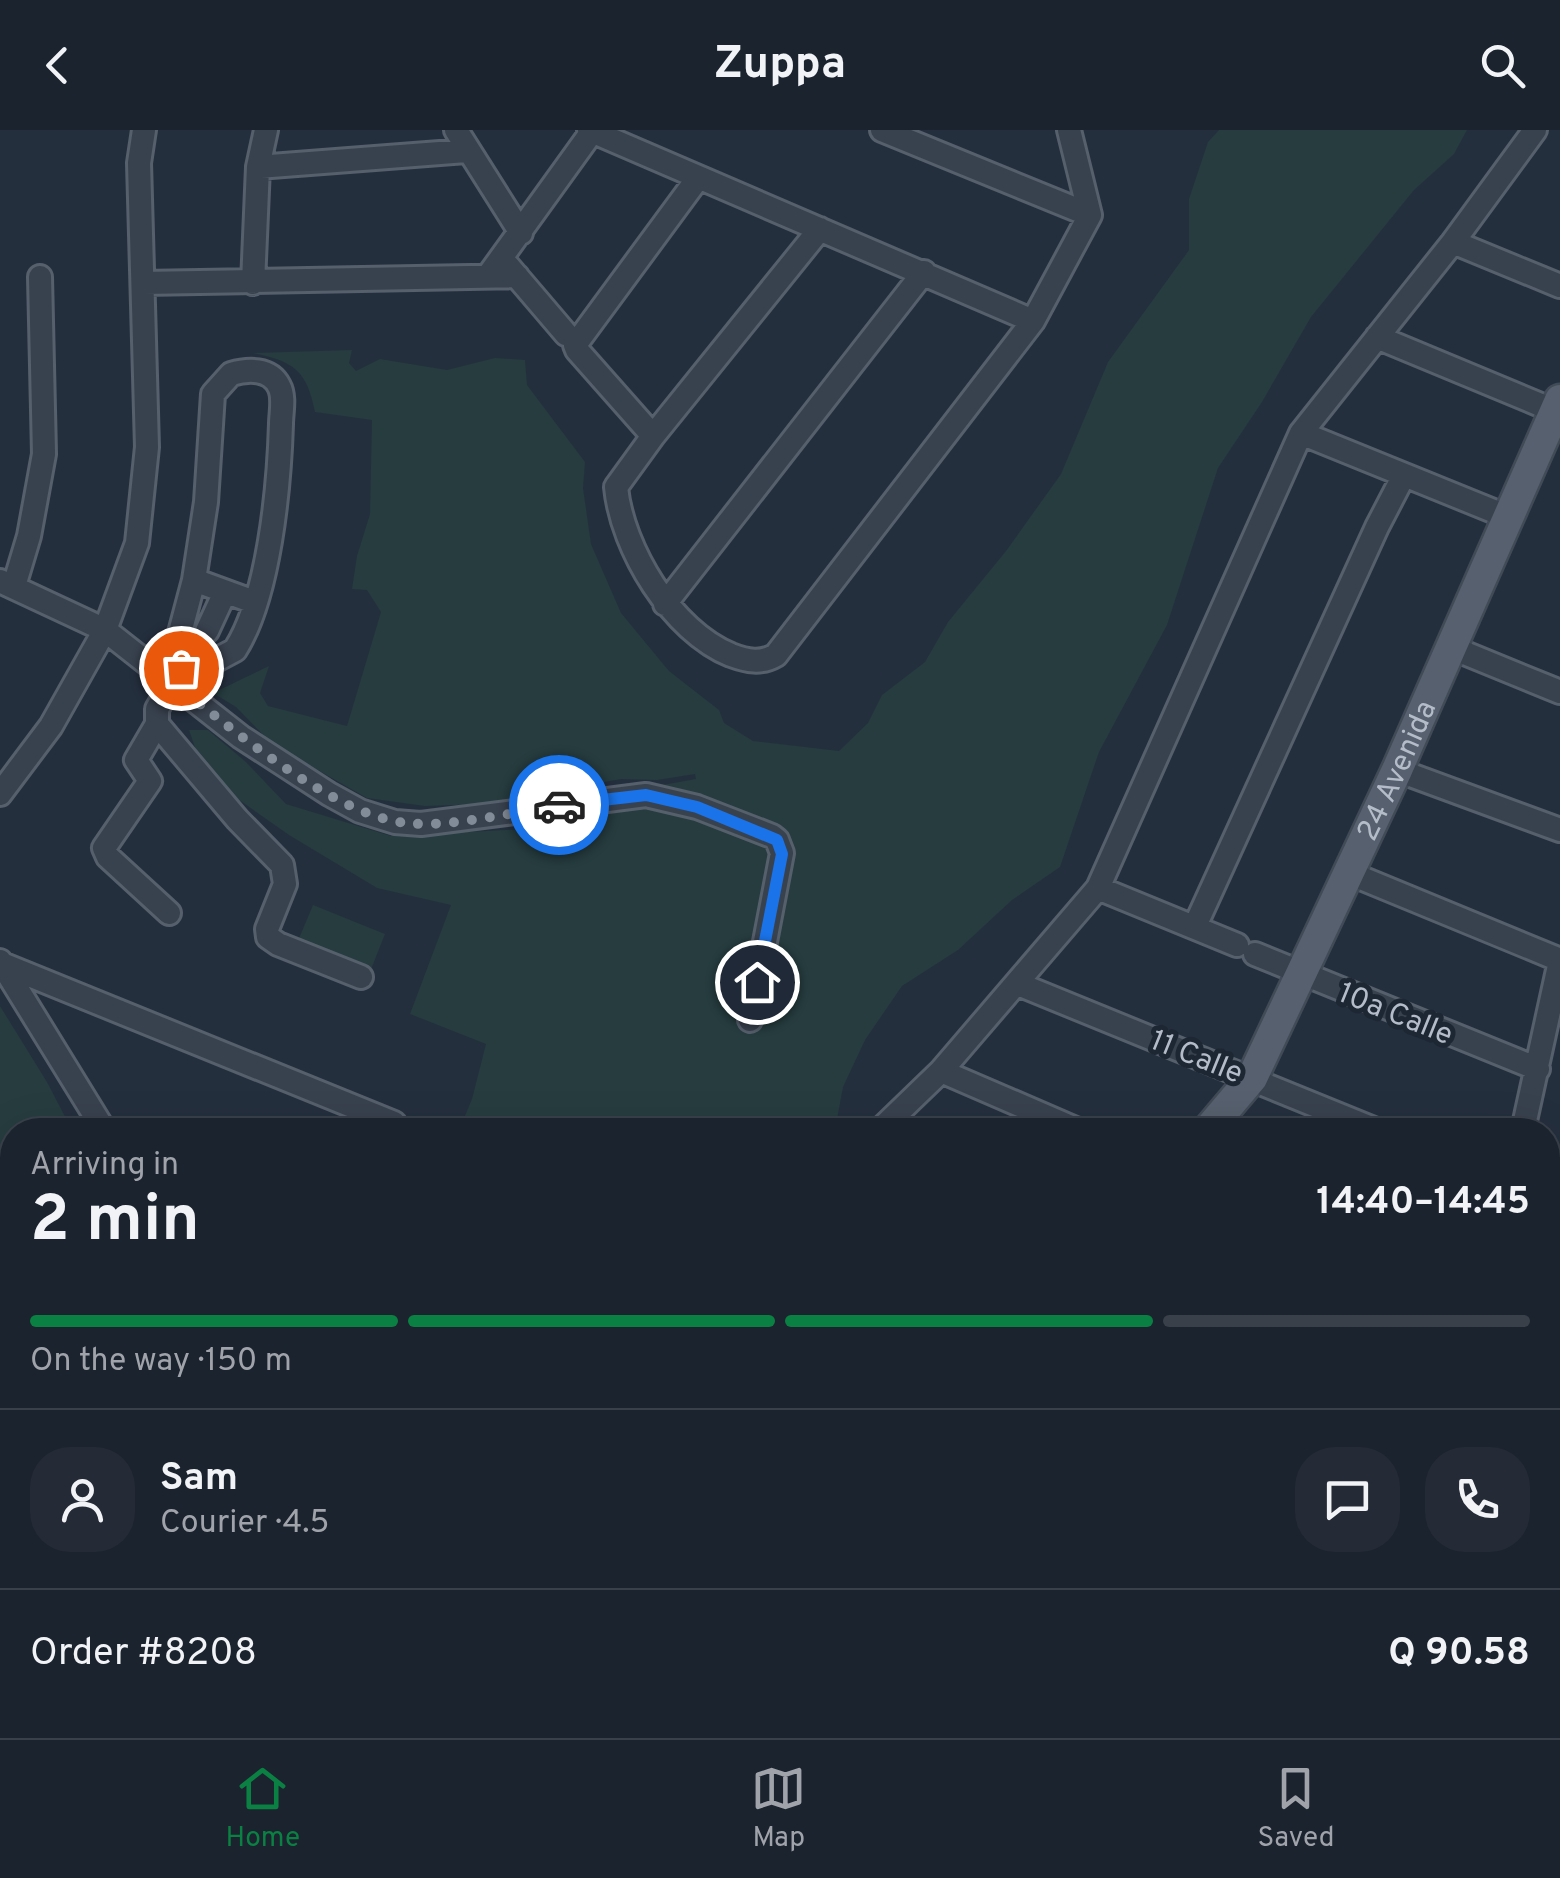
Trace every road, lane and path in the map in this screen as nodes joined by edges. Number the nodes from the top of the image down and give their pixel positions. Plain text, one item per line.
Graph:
1 (144, 130) edge
2 (266, 130) edge
3 (882, 130) edge
4 (1069, 130) edge
5 (1534, 130) edge
6 (590, 132) edge
7 (461, 140) edge
8 (258, 167) junction
9 (698, 178) junction
10 (1090, 215) junction
11 (820, 229) junction
12 (521, 233) junction
13 (1453, 242) junction
14 (502, 271) junction
15 (924, 272) junction
16 (40, 277) dead end
17 (142, 282) junction
18 (253, 282) junction
19 (1560, 286) edge
20 (1033, 321) junction
21 (566, 334) dead end
22 (1377, 337) junction
23 (1558, 405) edge
24 (1301, 433) junction
25 (653, 436) junction
26 (1403, 477) junction
27 (1508, 518) junction
28 (194, 580) junction
29 (7, 584) edge
30 (225, 592) junction
31 (254, 602) junction
32 (665, 604) junction
33 (105, 630) junction
34 (207, 631) dead end
35 (1450, 647) junction
36 (176, 674) junction
37 (1560, 692) edge
38 (156, 724) junction
39 (1397, 770) junction
40 (0, 794) edge
41 (1560, 830) edge
42 (1349, 873) junction
43 (1098, 888) junction
44 (169, 913) dead end
45 (1195, 926) junction
46 (1560, 960) edge
47 (1, 962) edge
48 (1301, 975) junction
49 (362, 977) dead end
50 (1018, 984) junction
51 (750, 1020) dead end
52 (1538, 1069) junction
53 (941, 1072) junction
54 (1252, 1078) junction
55 (97, 1118) edge
56 (382, 1118) edge
57 (893, 1118) edge
58 (1050, 1118) edge
59 (1218, 1118) edge
60 (1347, 1118) edge
61 (1526, 1118) edge

1 - 17 street
2 - 8 street
3 - 10 street
4 - 10 street
5 - 13 street
6 - 9 street
6 - 12 street
7 - 8 street
7 - 12 street
8 - 18 street
9 - 11 street
9 - 25 street
10 - 20 street
11 - 15 street
11 - 25 street
12 - 14 street
13 - 19 street
13 - 22 street
14 - 18 street
14 - 21 street
15 - 20 street
15 - 32 street
16 - 29 street
17 - 18 street
17 - 33 street
20 - 32 street
22 - 23 street
22 - 24 street
23 - 27 main road, 24 Avenida
24 - 26 street
24 - 43 street
25 - 32 street
26 - 27 street
26 - 45 street
27 - 35 main road, 24 Avenida
28 - 30 street
28 - 31 street
28 - 36 street
29 - 33 street
30 - 31 street
30 - 34 street
31 - 36 street
33 - 36 street
33 - 40 street
35 - 37 street
35 - 39 main road, 24 Avenida
36 - 38 street
36 - 51 street
38 - 44 street
38 - 49 street
39 - 41 street
39 - 42 main road, 24 Avenida
42 - 46 street
42 - 48 main road, 24 Avenida
43 - 45 street, 10a Calle
43 - 50 street
45 - 48 street, 10a Calle
46 - 52 street
47 - 55 street
47 - 56 street
48 - 52 street, 10a Calle
48 - 54 main road, 24 Avenida
50 - 53 street
50 - 54 street, 11 Calle
52 - 61 street
53 - 57 street
53 - 58 street
54 - 59 main road, 24 Avenida
54 - 60 street, 11 Calle

